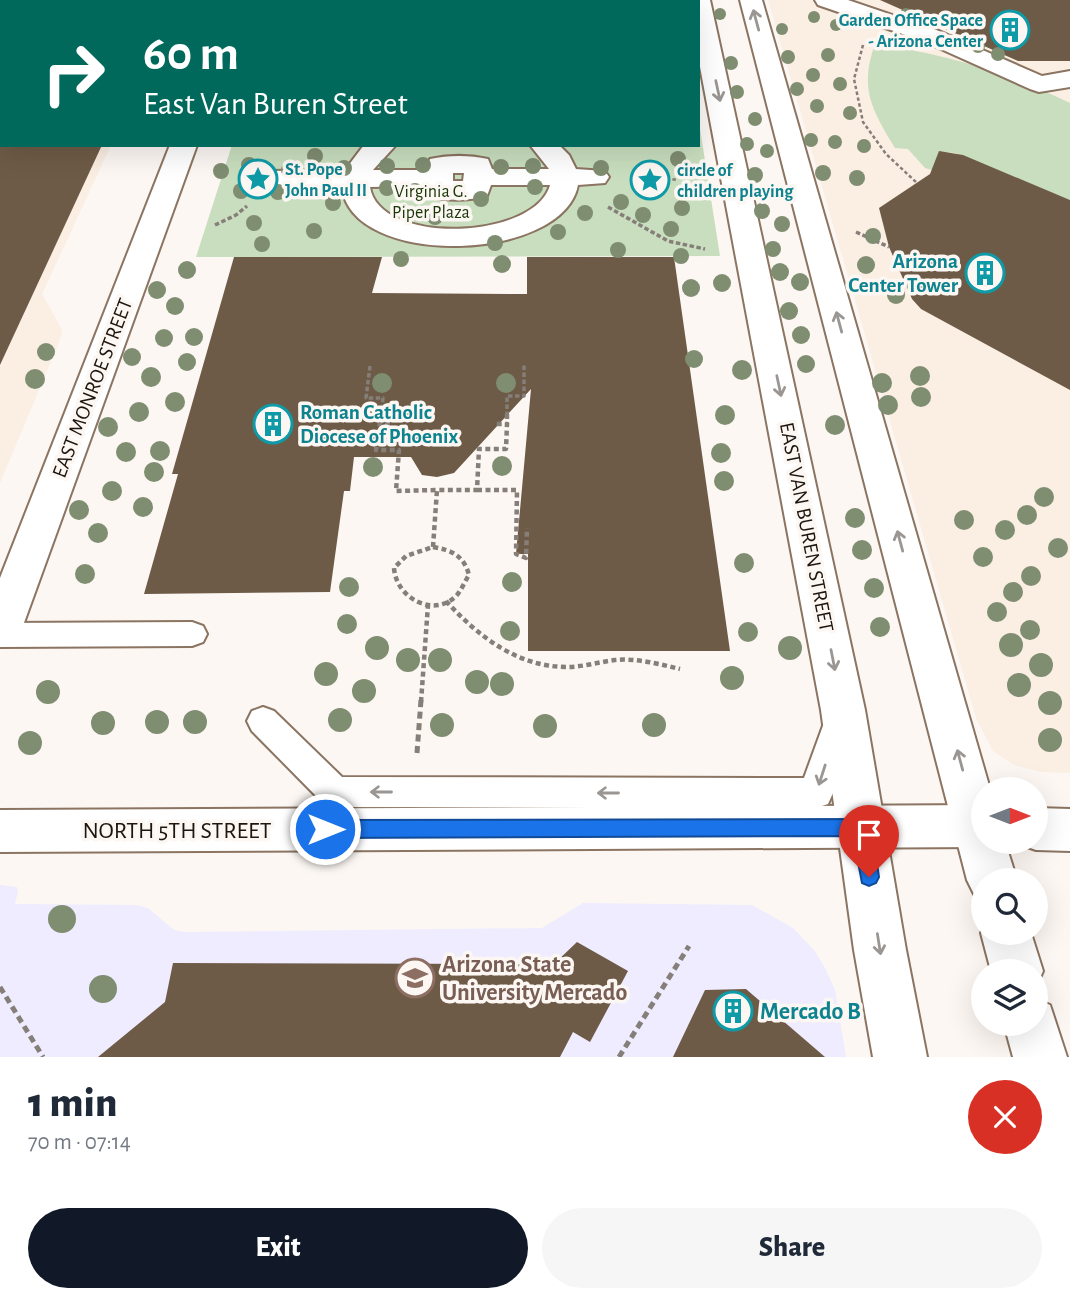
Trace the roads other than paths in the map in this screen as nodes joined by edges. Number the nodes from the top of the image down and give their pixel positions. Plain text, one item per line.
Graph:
1 (751, 0) edge
2 (826, 0) edge
3 (700, 5) edge
4 (1070, 79) edge
5 (183, 147) edge
6 (381, 147) edge
7 (545, 147) edge
8 (460, 171) edge
9 (579, 177) junction
10 (267, 179) dead end
11 (355, 179) junction
12 (455, 251) junction
13 (0, 633) edge
14 (192, 634) dead end
15 (843, 710) junction
16 (263, 721) dead end
17 (971, 794) edge
18 (971, 826) edge
19 (862, 828) junction
20 (1048, 830) edge
21 (0, 831) edge
22 (1070, 831) edge
23 (1034, 1036) edge
24 (901, 1057) edge
25 (1040, 1057) edge

17 -> 1 main road
2 - 4 main road
3 -> 15 main road, EAST VAN BUREN STREET
5 - 13 main road, EAST MONROE STREET
6 - 11 main road
7 - 9 main road
8 - 9 main road
8 - 11 main road
8 - 12 main road
9 - 12 main road
10 - 11 main road
11 - 12 main road
13 - 14 lane
15 -> 16 lane
15 - 19 main road, EAST VAN BUREN STREET
18 - 19 main road, NORTH 5TH STREET
19 - 21 main road, NORTH 5TH STREET
19 -> 24 main road, EAST VAN BUREN STREET
20 - 22 main road
23 - 25 main road

